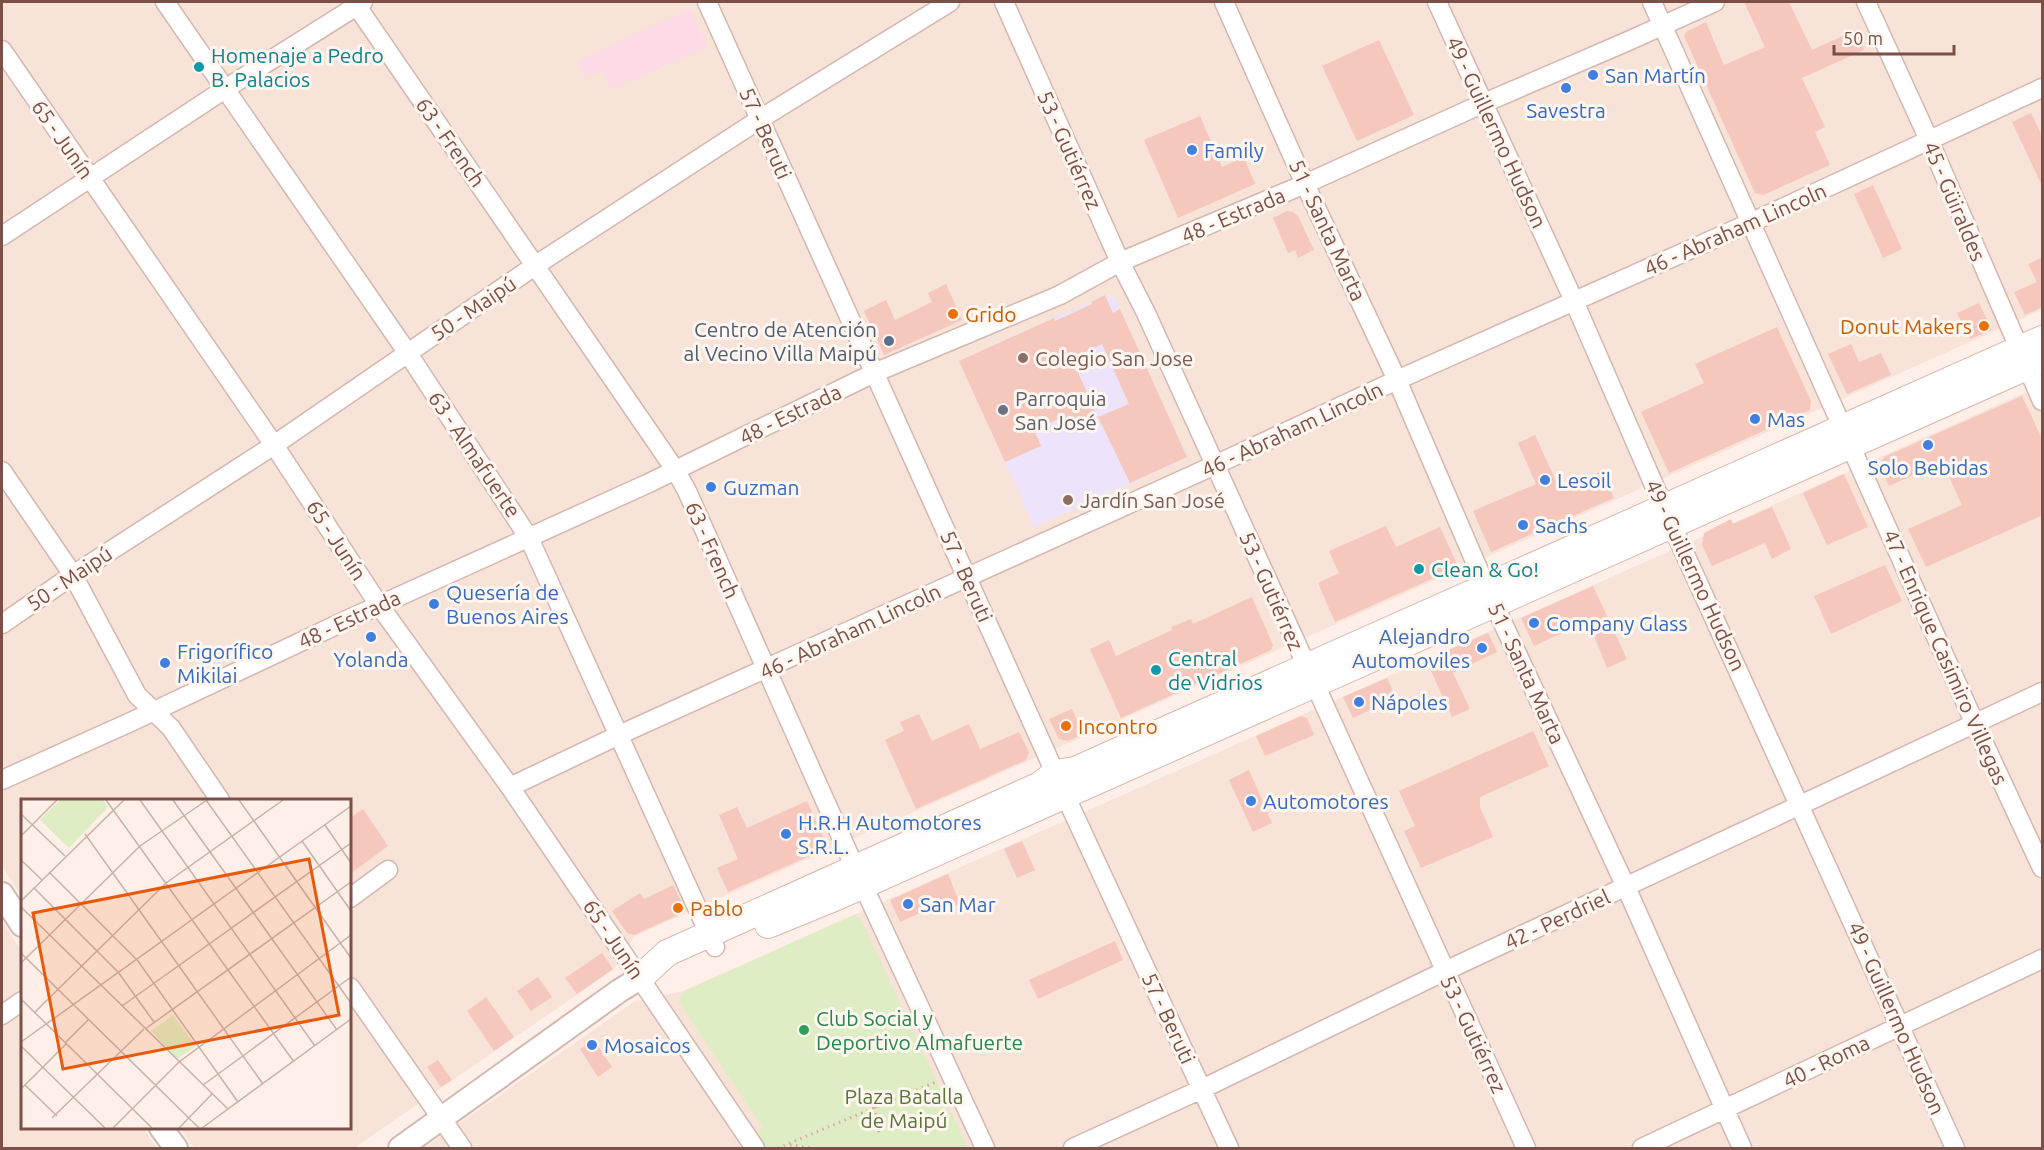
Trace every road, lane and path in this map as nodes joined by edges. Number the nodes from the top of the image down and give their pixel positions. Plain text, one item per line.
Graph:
1 (165, 2) edge
2 (707, 2) edge
3 (950, 2) edge
4 (1004, 2) edge
5 (1224, 2) edge
6 (1437, 2) edge
7 (1652, 2) edge
8 (1715, 2) edge
9 (1866, 2) edge
10 (358, 3) edge
11 (1663, 25) junction
12 (2, 50) edge
13 (2043, 88) edge
14 (225, 89) junction
15 (1484, 103) junction
16 (760, 118) junction
17 (1929, 140) junction
18 (90, 177) junction
19 (1305, 184) junction
20 (1752, 222) junction
21 (2, 236) edge
22 (1120, 262) junction
23 (536, 265) junction
24 (1574, 301) junction
25 (2043, 339) edge
26 (407, 352) junction
27 (2029, 359) edge
28 (874, 373) junction
29 (1397, 380) junction
30 (2043, 401) edge
31 (1848, 436) junction
32 (274, 445) junction
33 (1215, 465) junction
34 (2, 471) edge
35 (676, 471) junction
36 (1668, 516) junction
37 (529, 538) junction
38 (73, 574) junction
39 (967, 576) junction
40 (1490, 595) junction
41 (379, 605) junction
42 (2, 624) edge
43 (766, 670) junction
44 (1311, 675) junction
45 (2043, 692) edge
46 (153, 711) junction
47 (1975, 724) junction
48 (619, 735) junction
49 (2, 780) edge
50 (1060, 784) junction
51 (510, 787) junction
52 (219, 799) edge
53 (1801, 805) junction
54 (2043, 868) edge
55 (388, 870) dead end
56 (860, 876) junction
57 (1626, 887) junction
58 (2, 894) edge
59 (351, 897) edge
60 (21, 923) edge
61 (712, 940) junction
62 (2043, 959) edge
63 (1445, 971) junction
64 (640, 978) junction
65 (351, 988) edge
66 (21, 1002) edge
67 (2, 1015) edge
68 (1900, 1025) junction
69 (951, 1076) junction
70 (1202, 1089) junction
71 (875, 1107) junction
72 (1724, 1110) junction
73 (442, 1120) junction
74 (162, 1129) edge
75 (879, 1133) dead end
76 (788, 1144) junction
77 (176, 1149) edge
78 (400, 1149) edge
79 (462, 1149) edge
80 (755, 1149) edge
81 (778, 1149) edge
82 (814, 1149) edge
83 (985, 1149) edge
84 (1073, 1149) edge
85 (1229, 1149) edge
86 (1526, 1149) edge
87 (1642, 1149) edge
88 (1742, 1149) edge
89 (1955, 1149) edge

1 - 14 street, 63 - Almafuerte
2 - 16 street, 57 - Beruti
3 - 16 street, 50 - Maipú
4 - 22 street, 53 - Gutiérrez
5 - 19 street, 51 - Santa Marta
6 - 15 street, 49 - Guillermo Hudson
7 - 11 street, 47 - Enrique Casimiro Villegas
8 - 11 street, 48 - Estrada
9 - 17 street, 45 - Güiraldes
10 - 14 street
10 - 23 street, 63 - French
11 - 15 street, 48 - Estrada
11 - 20 street, 47 - Enrique Casimiro Villegas
12 - 18 street, 65 - Junín
13 - 17 street, 46 - Abraham Lincoln
14 - 18 street
14 - 26 street, 63 - Almafuerte
15 - 19 street, 48 - Estrada
15 - 24 street, 49 - Guillermo Hudson
16 - 23 street, 50 - Maipú
16 - 28 street, 57 - Beruti
17 - 20 street, 46 - Abraham Lincoln
17 - 27 street, 45 - Güiraldes
18 - 21 street
18 - 32 street, 65 - Junín
19 - 22 street, 48 - Estrada
19 - 29 street, 51 - Santa Marta
20 - 24 street, 46 - Abraham Lincoln
20 - 31 street, 47 - Enrique Casimiro Villegas
22 - 28 street, 48 - Estrada
22 - 33 street, 53 - Gutiérrez
23 - 26 street, 50 - Maipú
23 - 35 street, 63 - French
24 - 29 street, 46 - Abraham Lincoln
24 - 36 street, 49 - Guillermo Hudson
25 - 27 main road
26 - 32 street, 50 - Maipú
26 - 37 street, 63 - Almafuerte
27 - 30 street, 45 - Güiraldes
27 - 31 main road
28 - 35 street, 48 - Estrada
28 - 39 street, 57 - Beruti
29 - 33 street, 46 - Abraham Lincoln
29 - 40 street, 51 - Santa Marta
31 - 36 main road
31 - 47 street, 47 - Enrique Casimiro Villegas
32 - 38 street, 50 - Maipú
32 - 41 street, 65 - Junín
33 - 39 street, 46 - Abraham Lincoln
33 - 44 street, 53 - Gutiérrez
34 - 38 street
35 - 37 street, 48 - Estrada
35 - 43 street, 63 - French
36 - 40 main road
36 - 53 street, 49 - Guillermo Hudson
37 - 41 street, 48 - Estrada
37 - 48 street, 63 - Almafuerte
38 - 42 street, 50 - Maipú
38 - 46 street
39 - 43 street, 46 - Abraham Lincoln
39 - 50 street, 57 - Beruti
40 - 44 main road
40 - 57 street, 51 - Santa Marta
41 - 46 street, 48 - Estrada
41 - 51 street, 65 - Junín
43 - 48 street, 46 - Abraham Lincoln
43 - 56 street, 63 - French
44 - 50 main road
44 - 63 street, 53 - Gutiérrez
45 - 47 street, 42 - Perdriel
46 - 49 street, 48 - Estrada
46 - 52 street
47 - 53 street, 42 - Perdriel
47 - 54 street, 47 - Enrique Casimiro Villegas
48 - 51 street, 46 - Abraham Lincoln
48 - 61 street, 63 - Almafuerte
50 - 56 main road
50 - 70 street, 57 - Beruti
51 - 64 street, 65 - Junín
53 - 57 street, 42 - Perdriel
53 - 68 street, 49 - Guillermo Hudson
55 - 59 street
56 - 61 main road
56 - 69 street, 63 - French
57 - 63 street, 42 - Perdriel
57 - 72 street, 51 - Santa Marta
58 - 60 street
61 - 64 main road
62 - 68 street, 40 - Roma
63 - 70 street, 42 - Perdriel
63 - 86 street, 53 - Gutiérrez
64 - 73 street
64 - 80 street, 65 - Junín
65 - 73 street
66 - 67 street
68 - 72 street, 40 - Roma
68 - 89 street, 49 - Guillermo Hudson
69 - 71 path
69 - 83 street, 63 - French
70 - 84 street, 42 - Perdriel
70 - 85 street, 57 - Beruti
71 - 75 path
71 - 76 path
72 - 87 street, 40 - Roma
72 - 88 street, 51 - Santa Marta
73 - 78 street
73 - 79 street
74 - 77 street
76 - 81 path
76 - 82 path

